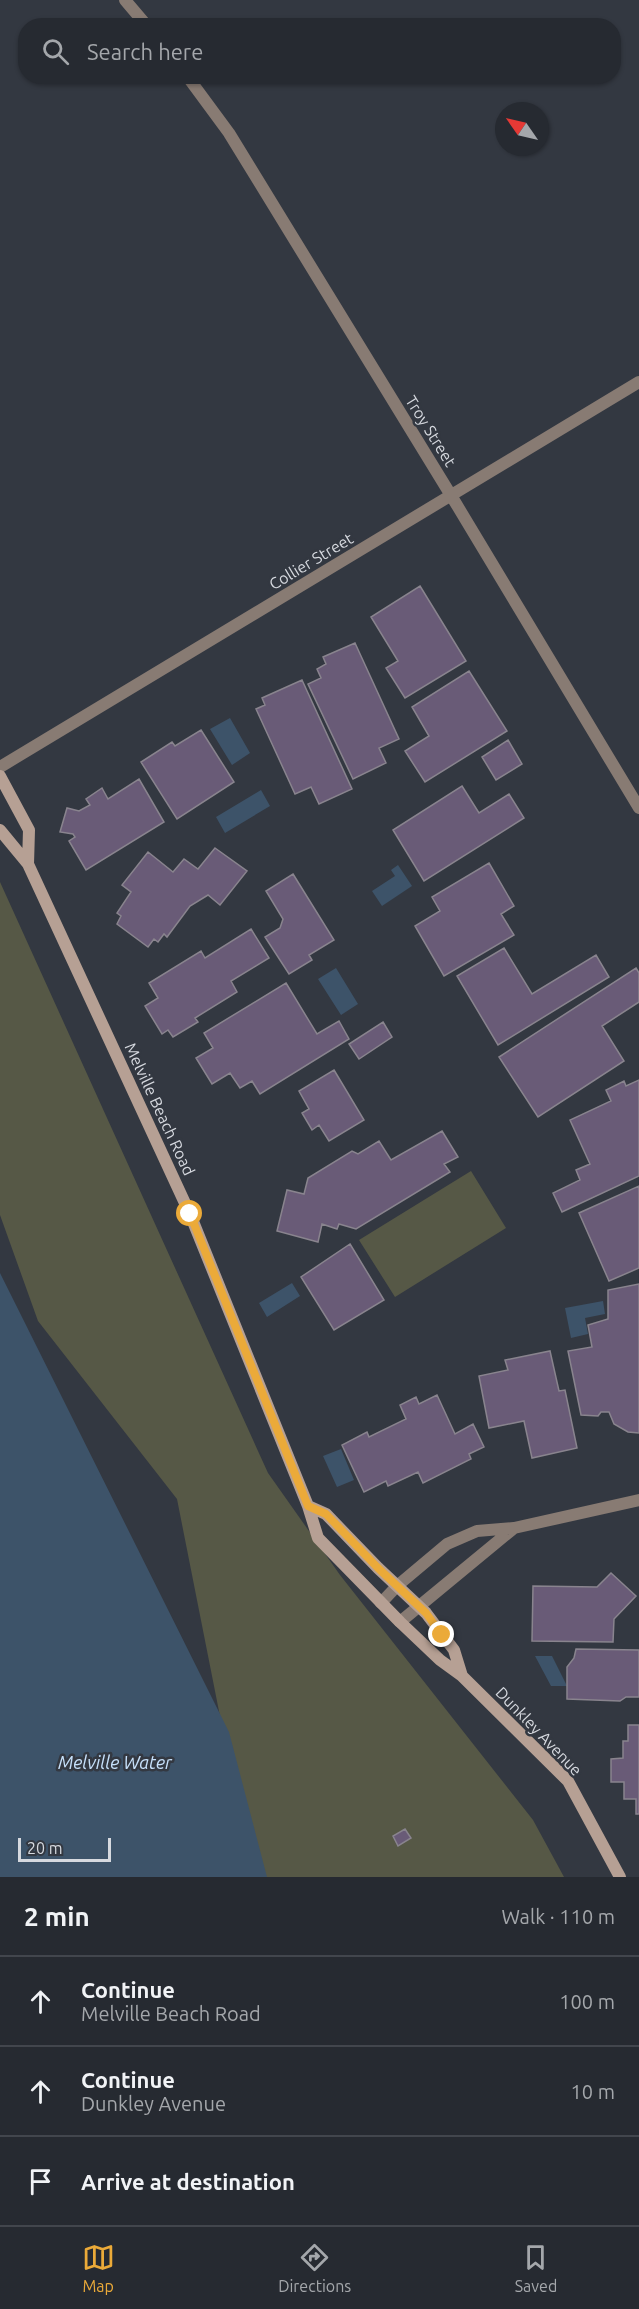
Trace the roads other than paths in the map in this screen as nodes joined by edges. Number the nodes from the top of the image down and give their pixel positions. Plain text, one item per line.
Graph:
1 (125, 0) edge
2 (140, 18) edge
3 (194, 84) edge
4 (639, 382) edge
5 (452, 497) junction
6 (0, 767) edge
7 (0, 776) edge
8 (639, 808) edge
9 (0, 830) edge
10 (28, 864) junction
11 (639, 1500) edge
12 (308, 1506) junction
13 (514, 1528) junction
14 (397, 1586) junction
15 (381, 1603) junction
16 (418, 1605) junction
17 (400, 1622) junction
18 (462, 1676) junction
19 (620, 1877) edge

1 - 2 street
3 - 5 street, Troy Street
4 - 5 street, Collier Street
5 - 6 street, Collier Street
5 - 8 street, Troy Street
7 - 10 street, Melville Beach Road
9 - 10 street, Melville Beach Road
10 - 12 street, Melville Beach Road
11 - 13 street
12 - 14 street
12 - 15 street, Melville Beach Road
13 - 14 street
13 - 16 street
14 - 15 street
14 - 16 street
15 - 17 street, Melville Beach Road
16 - 17 street
16 - 18 street, Dunkley Avenue
17 - 18 street, Dunkley Avenue
18 - 19 street, Dunkley Avenue

